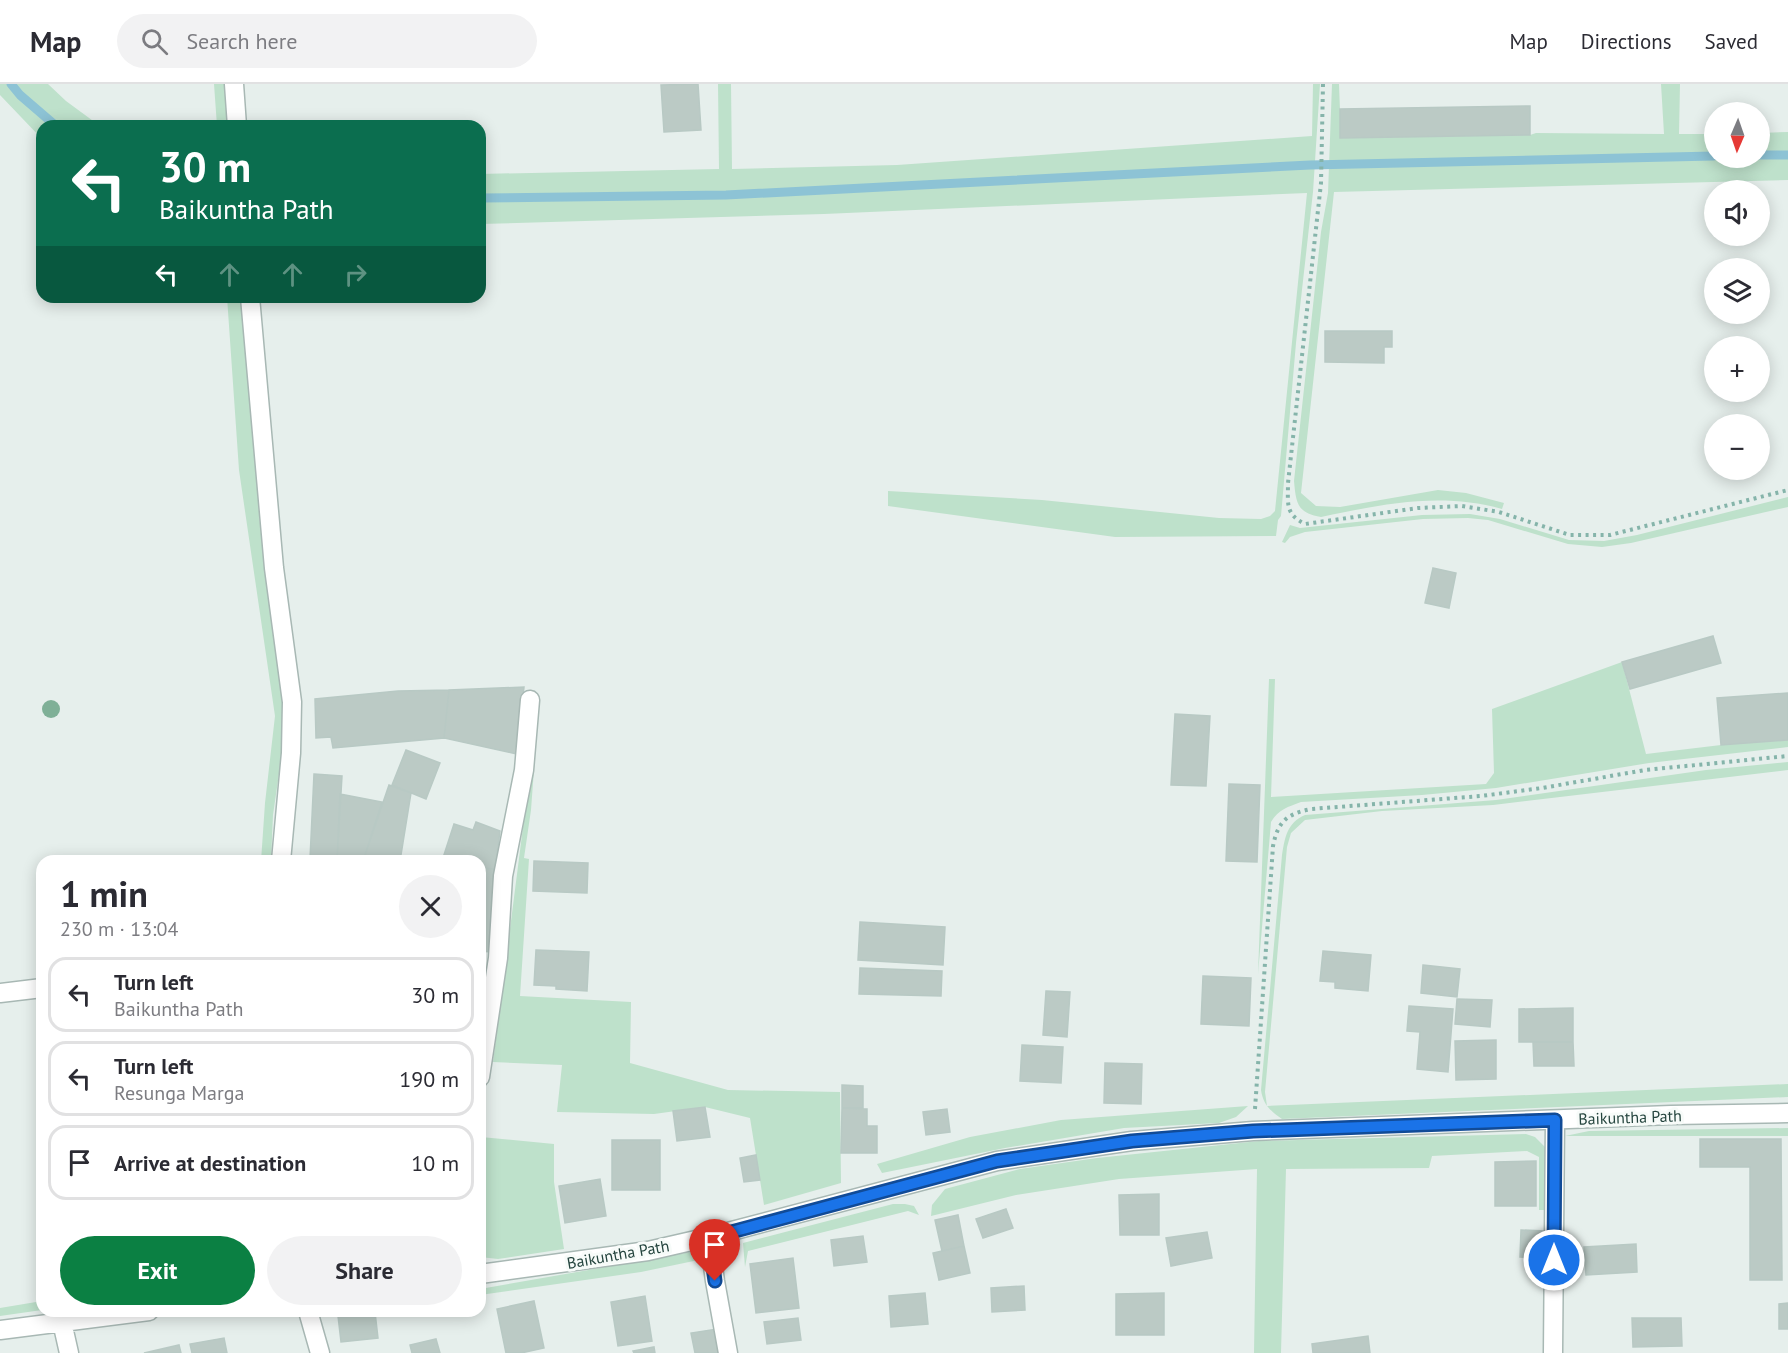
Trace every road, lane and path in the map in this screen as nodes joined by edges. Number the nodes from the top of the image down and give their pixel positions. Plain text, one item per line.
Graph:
1 (234, 84) edge
2 (1323, 84) edge
3 (237, 120) edge
4 (251, 303) edge
5 (1788, 490) edge
6 (530, 700) dead end
7 (1788, 756) edge
8 (282, 855) edge
9 (36, 989) edge
10 (0, 993) edge
11 (486, 1037) edge
12 (1788, 1113) edge
13 (1555, 1120) junction
14 (1253, 1131) junction
15 (709, 1238) junction
16 (486, 1273) edge
17 (102, 1317) edge
18 (310, 1317) edge
19 (62, 1322) junction
20 (0, 1330) edge
21 (69, 1353) edge
22 (320, 1353) edge
23 (728, 1353) edge
24 (1553, 1353) edge

1 - 3 street
2 - 5 path
4 - 8 street
6 - 11 street
7 - 14 path
9 - 10 street
12 - 13 street, Baikuntha Path
13 - 14 street, Baikuntha Path
13 - 24 street
14 - 15 street, Baikuntha Path
15 - 16 street, Baikuntha Path
15 - 23 street
17 - 19 street
18 - 22 street
19 - 20 street
19 - 21 street

